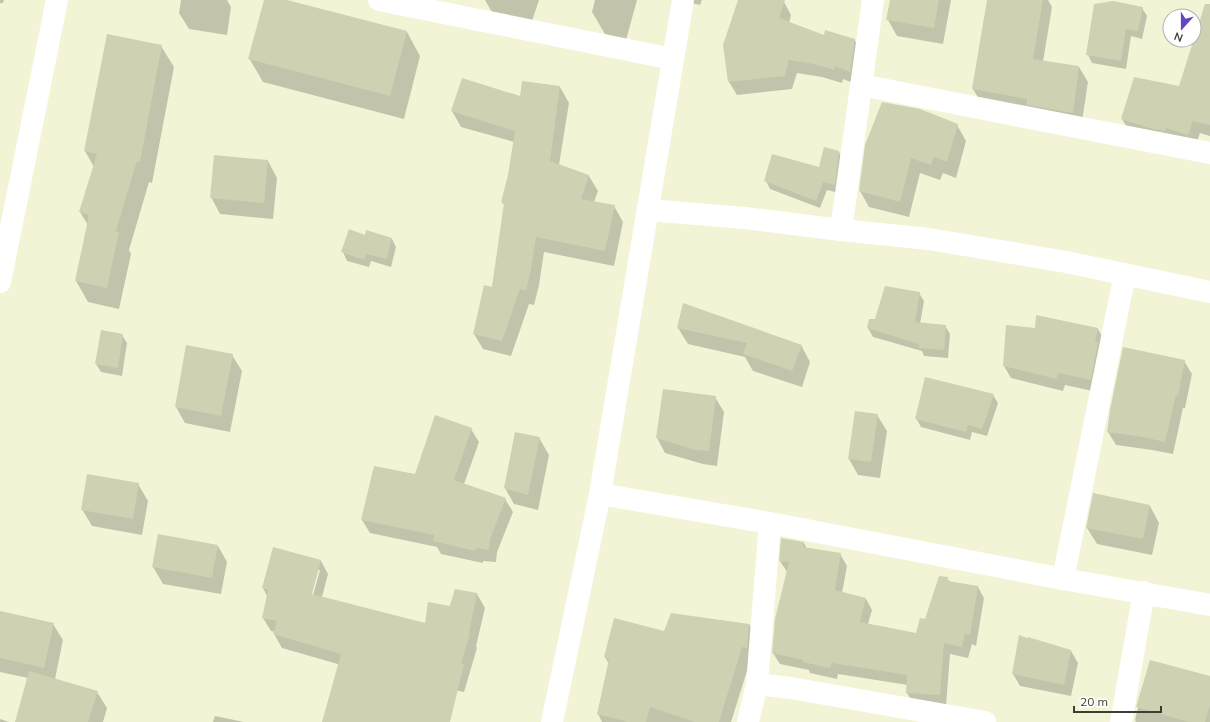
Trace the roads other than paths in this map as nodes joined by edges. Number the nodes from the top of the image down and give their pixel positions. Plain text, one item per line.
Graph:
1 (57, 0) edge
2 (379, 0) edge
3 (683, 0) edge
4 (873, 0) edge
5 (673, 59) junction
6 (861, 85) junction
7 (1210, 152) edge
8 (648, 210) junction
9 (841, 230) junction
10 (1125, 274) junction
11 (0, 282) edge
12 (1209, 288) edge
13 (600, 494) junction
14 (770, 523) junction
15 (1063, 579) junction
16 (1144, 592) junction
17 (1210, 605) edge
18 (757, 684) junction
19 (552, 722) edge
20 (748, 722) edge
21 (985, 722) edge
22 (1121, 722) edge

1 - 11 street
2 - 5 street
3 - 5 street
4 - 6 street
5 - 8 street
6 - 7 street
6 - 9 street
8 - 9 street
8 - 13 street
9 - 10 street
10 - 12 street
10 - 15 street
13 - 14 street
13 - 19 street
14 - 15 street
14 - 18 street
15 - 16 street
16 - 17 street
16 - 22 street
18 - 20 street
18 - 21 street

